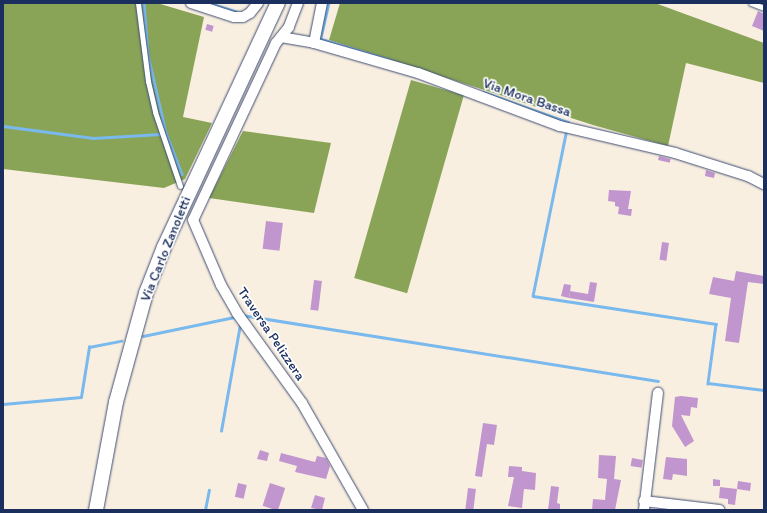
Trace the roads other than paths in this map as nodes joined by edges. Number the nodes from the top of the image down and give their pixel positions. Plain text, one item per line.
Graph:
1 (138, 3) edge
2 (191, 3) edge
3 (258, 3) edge
4 (278, 3) edge
5 (298, 3) edge
6 (322, 3) edge
7 (751, 3) edge
8 (764, 8) edge
9 (281, 37) junction
10 (314, 43) junction
11 (764, 184) edge
12 (180, 186) dead end
13 (658, 393) dead end
14 (644, 506) edge
15 (96, 510) edge
16 (363, 510) edge
17 (719, 510) edge

1 - 12 lane
2 - 3 street
4 - 15 main road, Via Carlo Zanoletti
5 - 9 street
6 - 10 street
7 - 8 lane
9 - 10 street, Via Mora Bassa
9 - 16 street, Traversa Pelizzera
10 - 11 street, Via Mora Bassa
13 - 14 street
14 - 17 street

